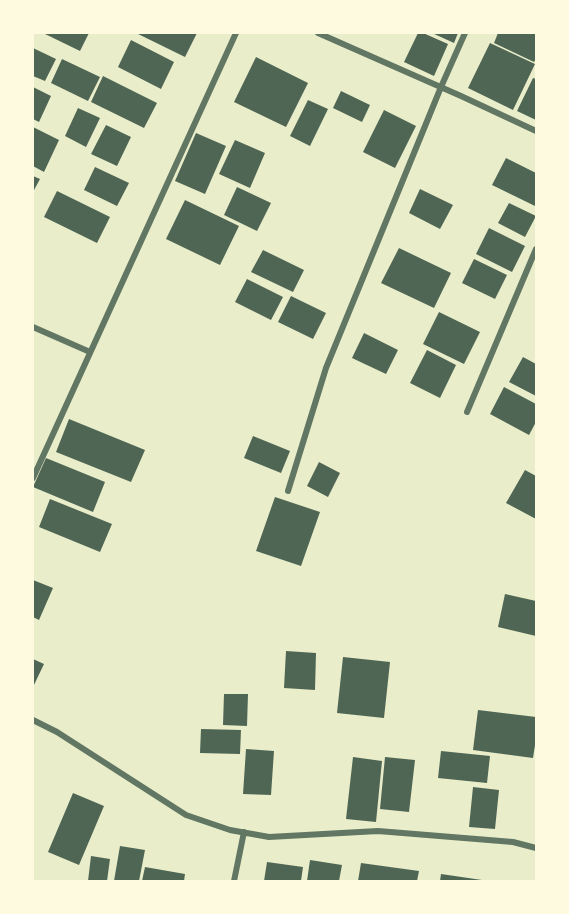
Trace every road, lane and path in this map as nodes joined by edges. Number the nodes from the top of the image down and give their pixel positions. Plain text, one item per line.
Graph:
1 (236, 33) edge
2 (318, 33) edge
3 (465, 33) edge
4 (441, 87) junction
5 (536, 131) edge
6 (536, 249) edge
7 (33, 327) edge
8 (90, 352) junction
9 (467, 412) dead end
10 (33, 478) edge
11 (288, 491) dead end
12 (33, 720) edge
13 (244, 832) junction
14 (536, 848) edge
15 (234, 881) edge

1 - 8 street
2 - 4 street
3 - 4 street
4 - 5 street
4 - 11 street
6 - 9 street
7 - 8 street
8 - 10 street
12 - 13 street
13 - 14 street
13 - 15 street

